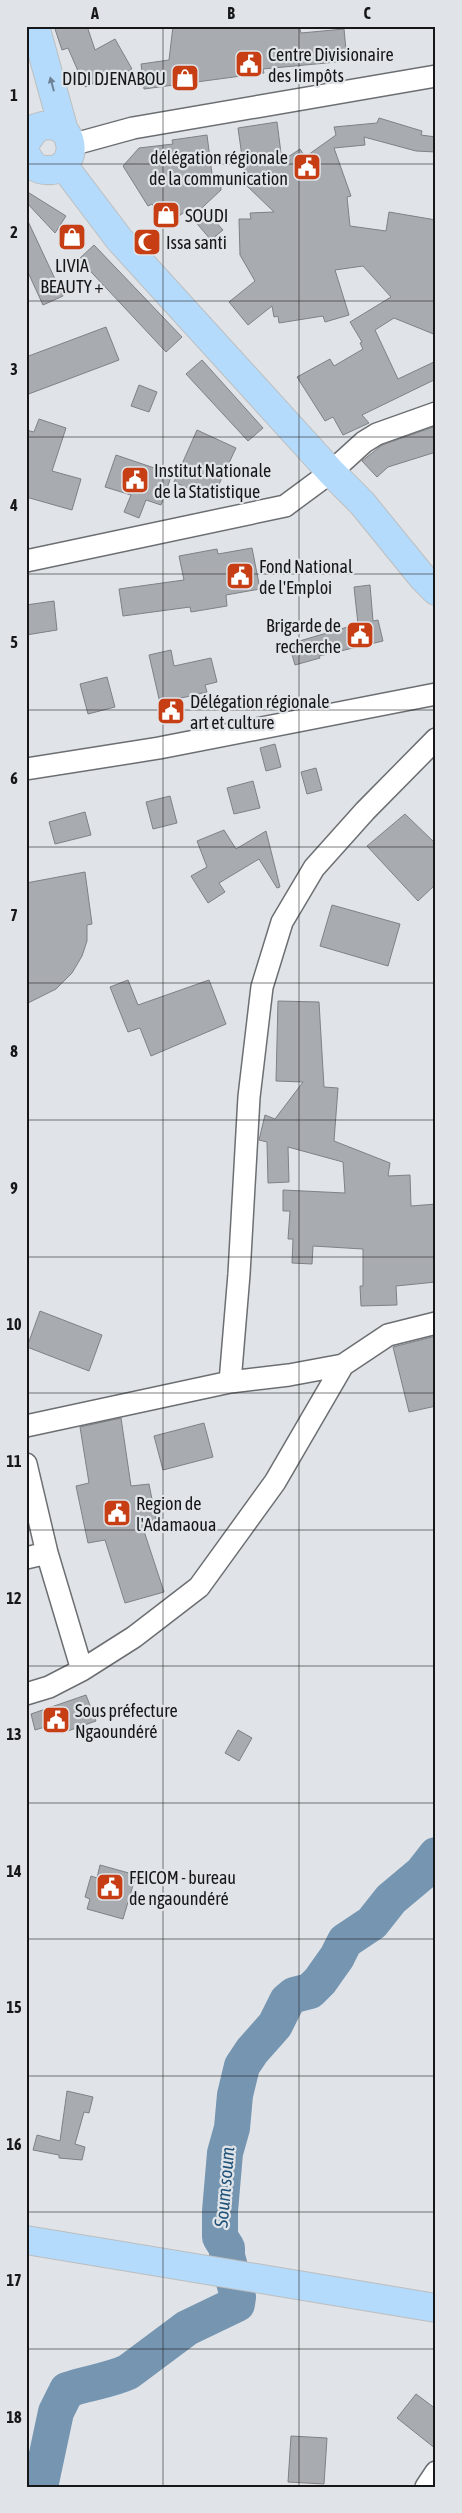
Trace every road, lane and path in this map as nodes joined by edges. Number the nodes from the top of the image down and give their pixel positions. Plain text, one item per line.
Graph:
1 (35, 26) edge
2 (436, 76) edge
3 (66, 147) junction
4 (27, 150) edge
5 (436, 413) edge
6 (331, 472) junction
7 (26, 561) edge
8 (436, 590) edge
9 (436, 694) edge
10 (436, 739) edge
11 (26, 769) edge
12 (436, 1324) edge
13 (343, 1366) junction
14 (230, 1382) junction
15 (26, 1426) edge
16 (26, 1464) edge
17 (32, 1511) edge
18 (47, 1553) junction
19 (26, 1558) edge
20 (82, 1670) junction
21 (26, 1694) edge
22 (26, 2240) edge
23 (436, 2308) edge
24 (436, 2472) edge
25 (426, 2487) edge

3 -> 1 main road
2 - 3 street
3 - 4 main road
3 - 4 main road
3 - 6 main road
5 - 6 street
6 - 7 street
6 - 8 main road
9 - 11 street
10 - 14 street
12 - 13 street
13 - 14 street
13 - 20 street
14 - 15 street
16 - 17 street
17 - 18 street
18 - 19 street
18 - 20 street
20 - 21 street
22 - 23 main road
24 - 25 street

